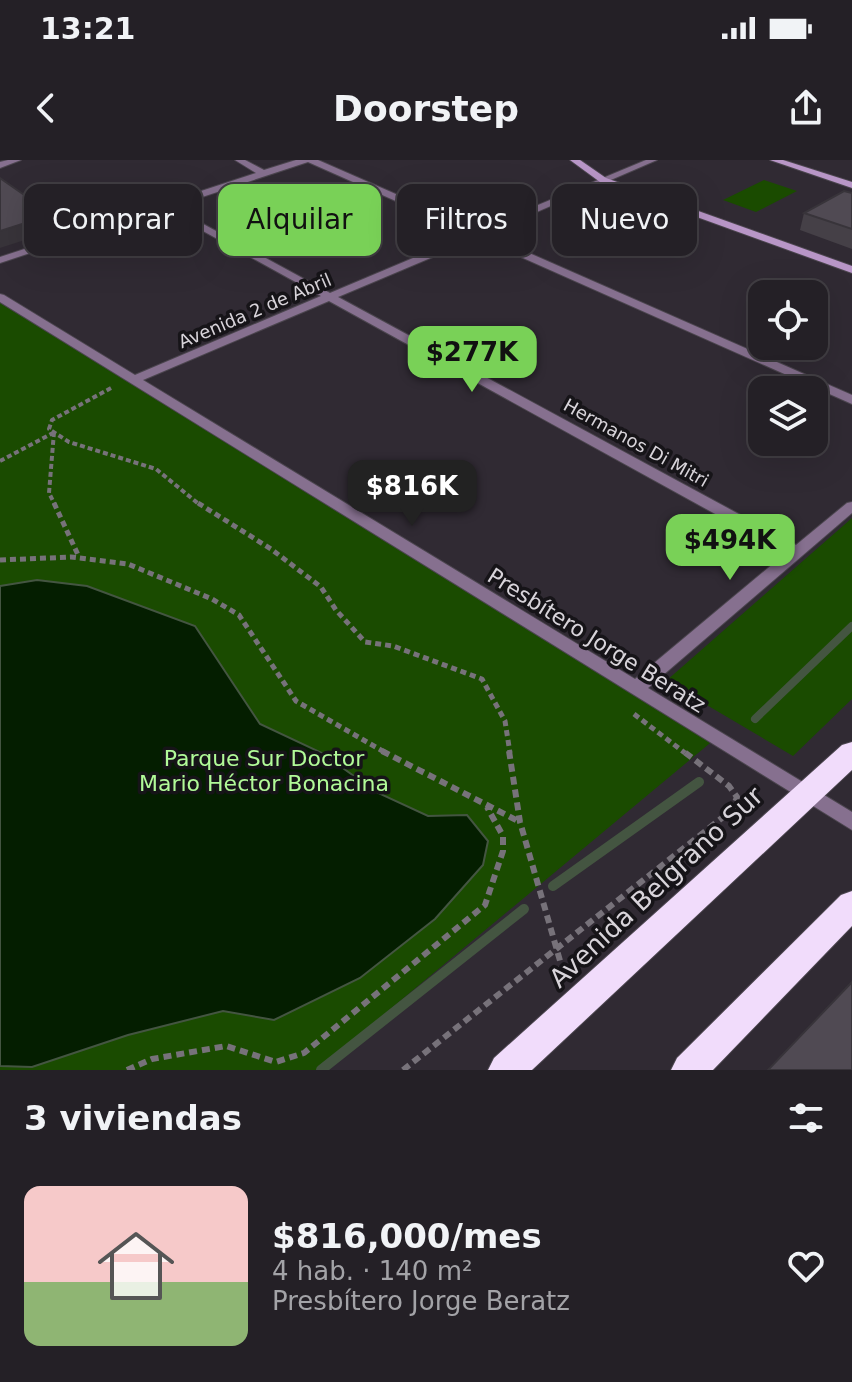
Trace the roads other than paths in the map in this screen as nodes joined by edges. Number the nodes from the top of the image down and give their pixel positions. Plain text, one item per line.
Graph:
1 (17, 160) edge
2 (264, 160) edge
3 (308, 160) edge
4 (574, 160) edge
5 (653, 160) edge
6 (774, 160) edge
7 (244, 162) edge
8 (0, 165) edge
9 (264, 174) junction
10 (603, 180) junction
11 (852, 185) edge
12 (202, 194) edge
13 (397, 199) edge
14 (536, 209) edge
15 (202, 227) edge
16 (24, 252) edge
17 (425, 256) edge
18 (528, 256) edge
19 (0, 260) edge
20 (852, 270) edge
21 (330, 296) junction
22 (0, 297) edge
23 (135, 379) junction
24 (852, 400) edge
25 (852, 506) edge
26 (796, 552) junction
27 (635, 689) junction
28 (852, 753) edge
29 (803, 795) junction
30 (852, 822) edge
31 (852, 905) edge
32 (506, 1070) edge
33 (689, 1070) edge

1 - 8 street
2 - 7 street
3 - 9 street
3 - 13 street
4 - 10 main road
5 - 10 street, Avenida 2 de Abril
6 - 11 main road
7 - 9 street
9 - 12 street
10 - 14 street, Avenida 2 de Abril
10 - 20 main road
15 - 21 street, Hermanos Di Mitri
16 - 19 street
17 - 21 street, Avenida 2 de Abril
18 - 24 street
21 - 23 street, Avenida 2 de Abril
21 - 26 street, Hermanos Di Mitri
22 - 23 street, Presbítero Jorge Beratz
23 - 27 street, Presbítero Jorge Beratz
25 - 26 street
26 - 27 street
27 - 29 street, Presbítero Jorge Beratz
28 - 29 highway, Avenida Belgrano Sur
29 - 30 street, Presbítero Jorge Beratz
29 - 32 highway, Avenida Belgrano Sur
31 - 33 highway

